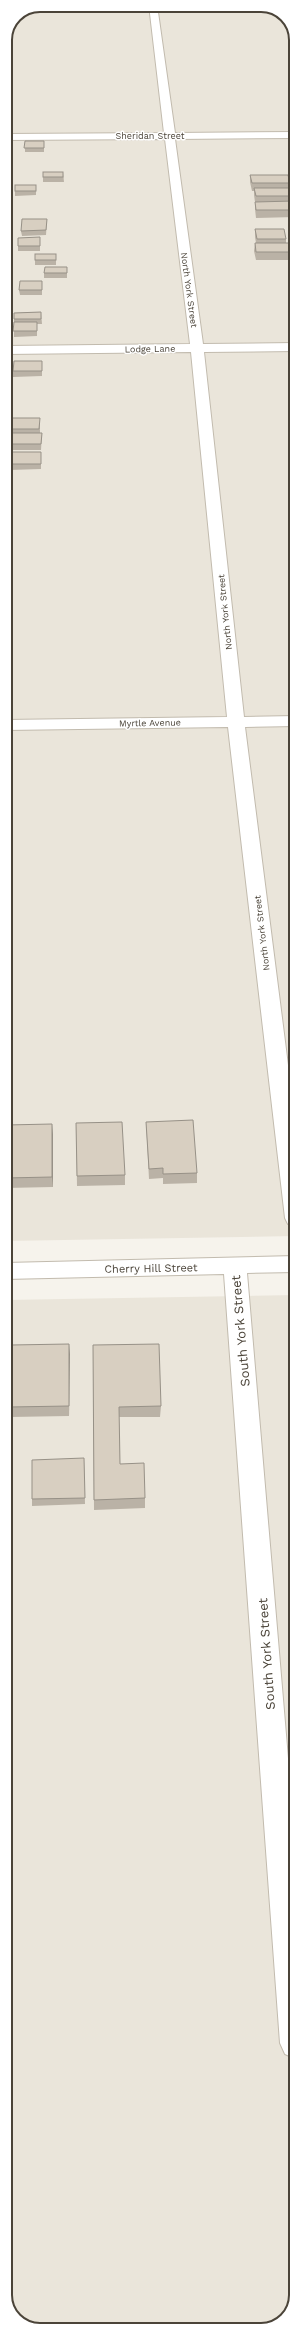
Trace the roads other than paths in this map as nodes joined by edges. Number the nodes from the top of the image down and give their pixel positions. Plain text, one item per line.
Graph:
1 (154, 12) edge
2 (289, 135) edge
3 (169, 136) junction
4 (12, 137) edge
5 (197, 348) junction
6 (289, 348) edge
7 (12, 350) edge
8 (289, 721) edge
9 (236, 722) junction
10 (12, 725) edge
11 (289, 1160) edge
12 (289, 1264) edge
13 (235, 1266) junction
14 (12, 1271) edge
15 (289, 1954) edge

1 - 3 street, North York Street
2 - 3 street, Sheridan Street
3 - 4 street, Sheridan Street
3 - 5 street, North York Street
5 - 6 street, Lodge Lane
5 - 7 street, Lodge Lane
5 - 9 street, North York Street
8 - 9 street, Myrtle Avenue
9 - 10 street, Myrtle Avenue
9 - 11 street, North York Street
12 - 13 street, Cherry Hill Street
13 - 14 street, Cherry Hill Street
13 - 15 street, South York Street

